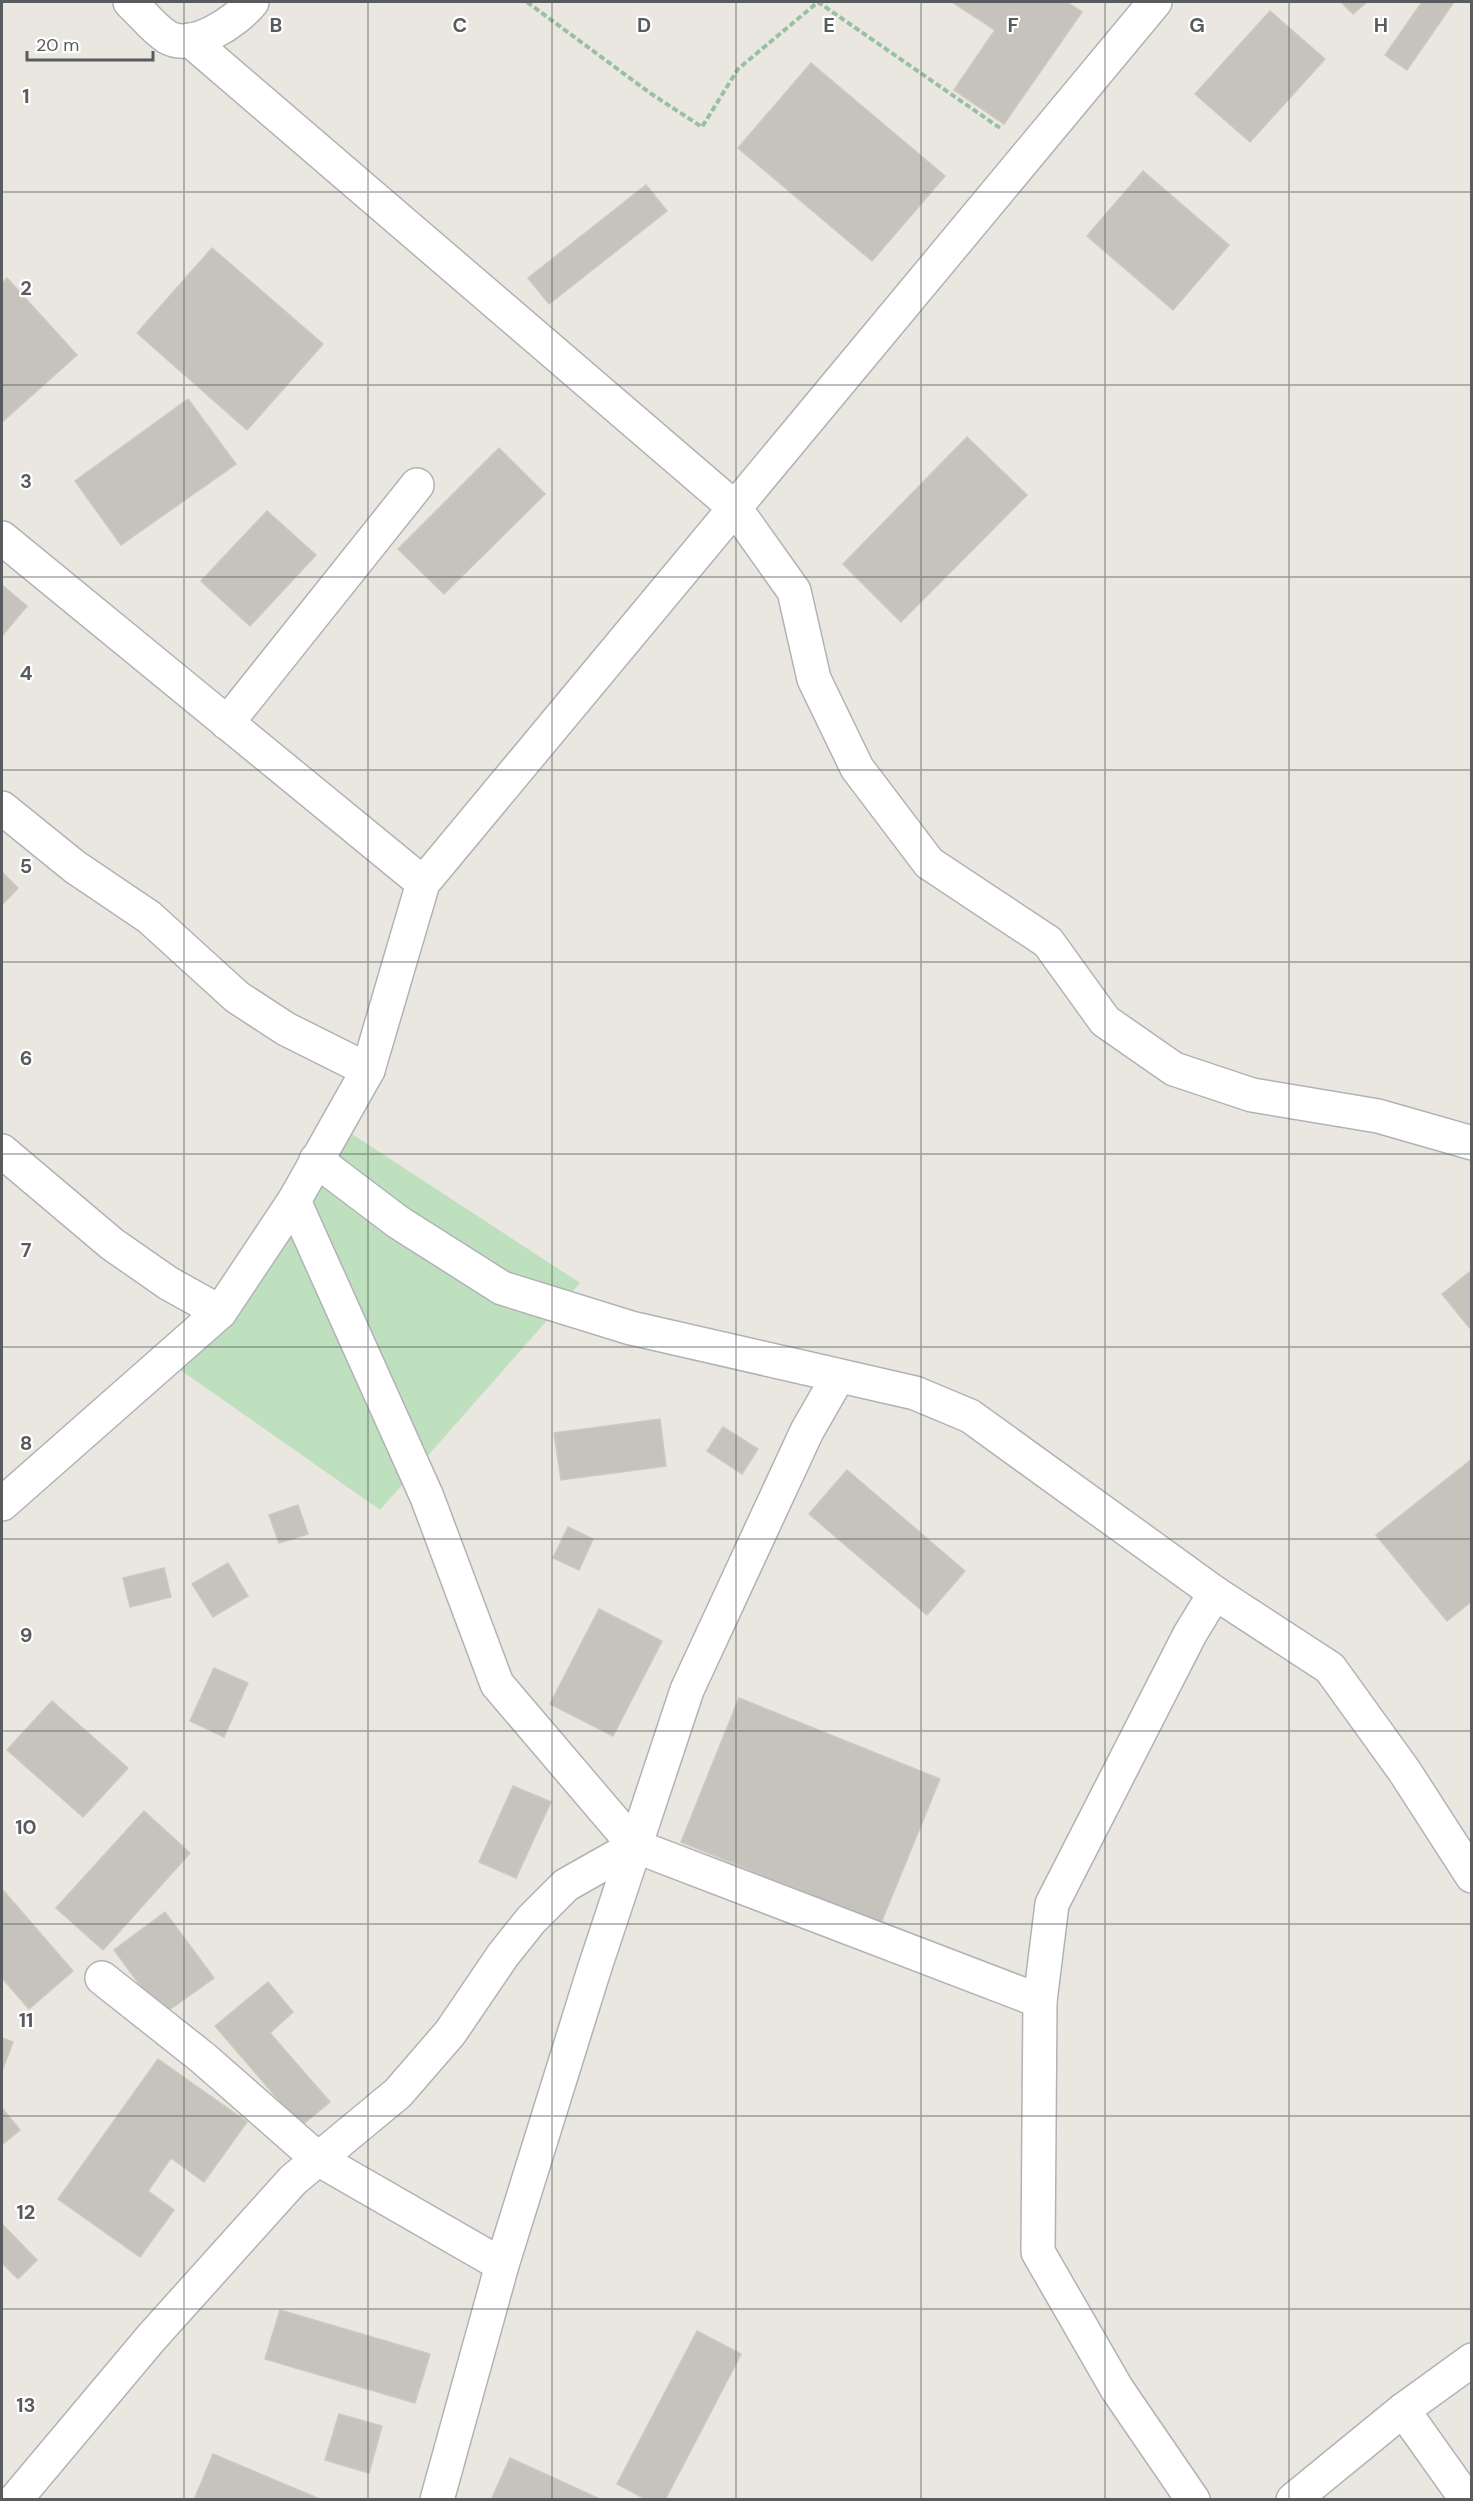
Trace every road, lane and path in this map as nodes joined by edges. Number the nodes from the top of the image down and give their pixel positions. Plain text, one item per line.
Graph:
1 (130, 2) edge
2 (252, 2) edge
3 (527, 2) edge
4 (1155, 2) edge
5 (190, 40) junction
6 (1033, 150) junction
7 (417, 485) dead end
8 (735, 508) junction
9 (2, 538) edge
10 (227, 723) junction
11 (2, 808) edge
12 (423, 883) junction
13 (368, 1070) junction
14 (1472, 1143) edge
15 (2, 1151) edge
16 (316, 1160) junction
17 (294, 1201) junction
18 (220, 1312) junction
19 (838, 1377) junction
20 (2, 1504) edge
21 (1215, 1593) junction
22 (635, 1846) junction
23 (1472, 1875) edge
24 (102, 1978) dead end
25 (1040, 2001) junction
26 (318, 2159) junction
27 (502, 2265) junction
28 (1472, 2360) edge
29 (1403, 2410) junction
30 (15, 2499) edge
31 (437, 2499) edge
32 (1193, 2499) edge
33 (1293, 2499) edge
34 (1467, 2499) edge

1 - 5 street
2 - 5 street
3 - 6 path
4 - 6 street
5 - 8 street
6 - 8 street
7 - 10 street
8 - 12 street
8 - 14 street
9 - 10 street
10 - 12 street
11 - 13 street
12 - 13 street
13 - 16 street
15 - 18 street
16 - 17 street
16 - 19 street
17 - 18 street
17 - 22 street
18 - 20 street
19 - 21 street
19 - 22 street
21 - 23 street
21 - 25 street
22 - 25 street
22 - 26 street
22 - 27 street
24 - 26 street
25 - 32 street
26 - 27 street
26 - 30 street
27 - 31 street
28 - 29 street
29 - 33 street
29 - 34 street

